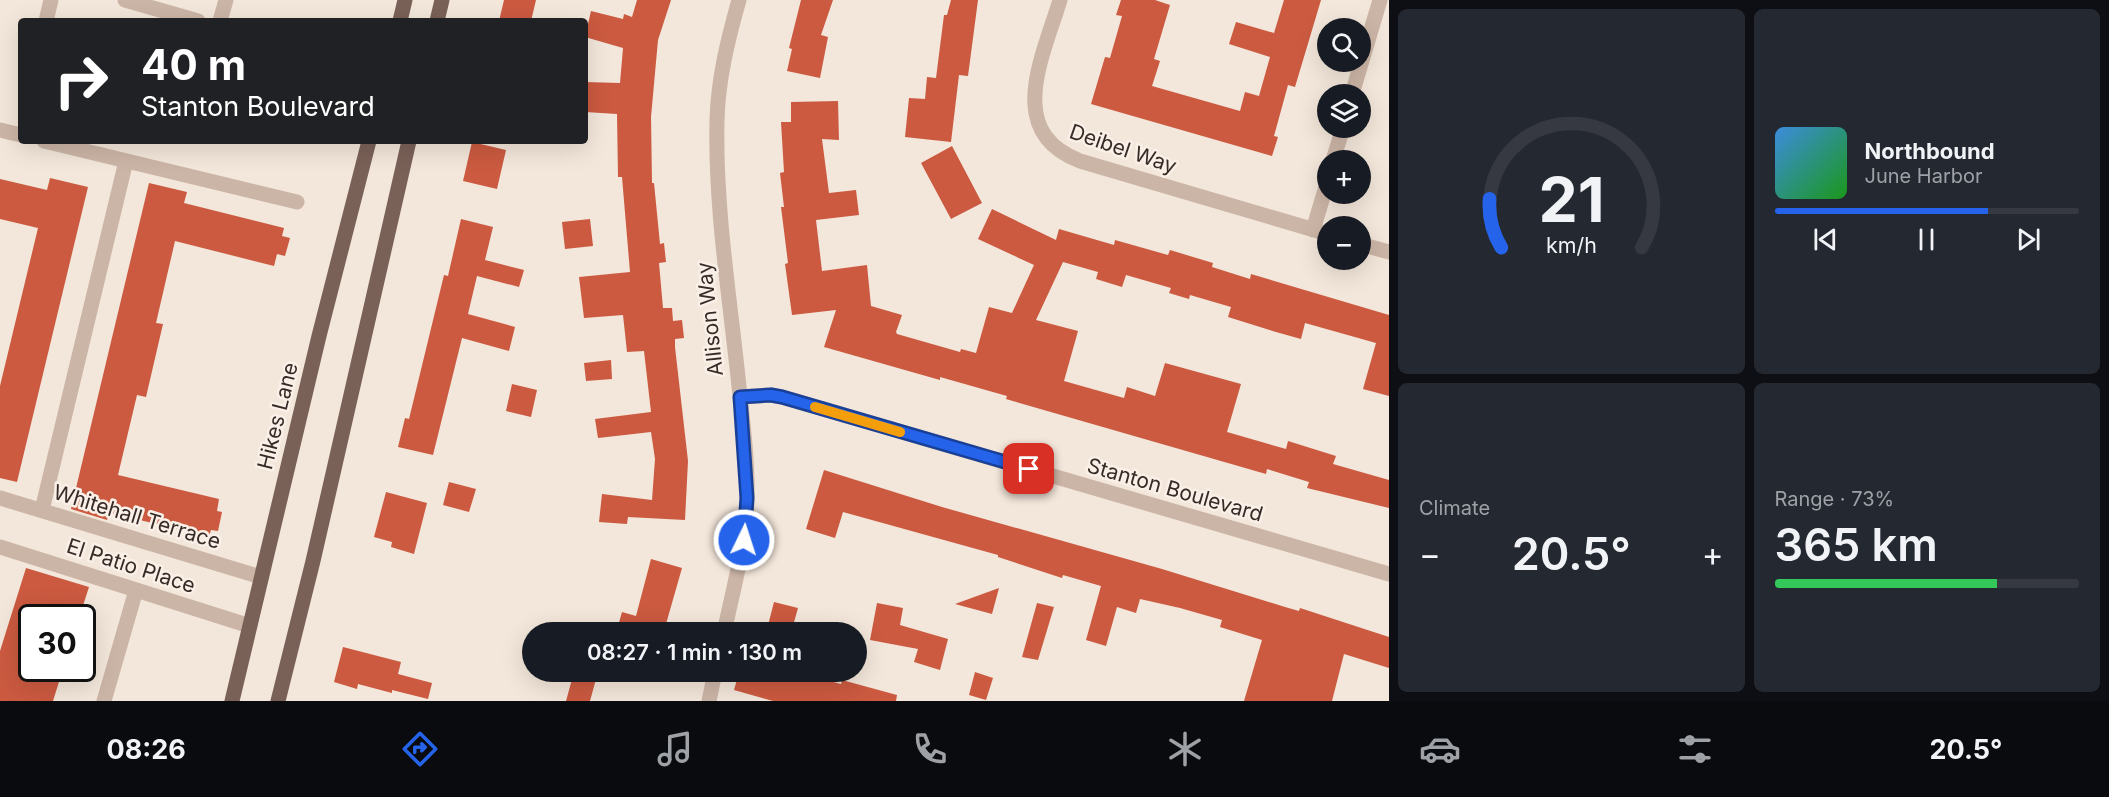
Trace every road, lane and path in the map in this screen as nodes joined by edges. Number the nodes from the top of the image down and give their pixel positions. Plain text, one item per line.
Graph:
1 (51, 0) edge
2 (125, 0) edge
3 (226, 0) edge
4 (405, 0) edge
5 (442, 0) edge
6 (739, 0) edge
7 (1060, 0) edge
8 (1380, 0) edge
9 (47, 18) edge
10 (188, 18) edge
11 (221, 18) edge
12 (401, 18) edge
13 (438, 18) edge
14 (1356, 84) edge
15 (0, 130) edge
16 (18, 131) edge
17 (56, 144) edge
18 (368, 144) edge
19 (408, 144) edge
20 (126, 161) junction
21 (297, 202) dead end
22 (1317, 231) edge
23 (1371, 247) edge
24 (1389, 252) edge
25 (740, 397) junction
26 (0, 498) edge
27 (42, 510) junction
28 (0, 547) edge
29 (1389, 574) edge
30 (261, 577) junction
31 (136, 590) junction
32 (726, 622) edge
33 (250, 626) junction
34 (713, 682) edge
35 (104, 701) edge
36 (232, 701) edge
37 (278, 701) edge
38 (709, 701) edge

1 - 9 street
2 - 10 street
3 - 11 street
4 - 12 main road
5 - 13 main road
6 - 25 street, Allison Way
7 - 22 street, Deibel Way
8 - 14 street
15 - 16 street
17 - 20 street
18 - 30 main road, Hikes Lane
19 - 37 main road
20 - 21 street
20 - 27 street
23 - 24 street
25 - 29 street, Stanton Boulevard
25 - 32 street, Allison Way
26 - 27 street, Whitehall Terrace
27 - 30 street, Whitehall Terrace
28 - 31 street, El Patio Place
30 - 33 main road, Hikes Lane
31 - 33 street, El Patio Place
31 - 35 street
33 - 36 main road, Hikes Lane
34 - 38 street

